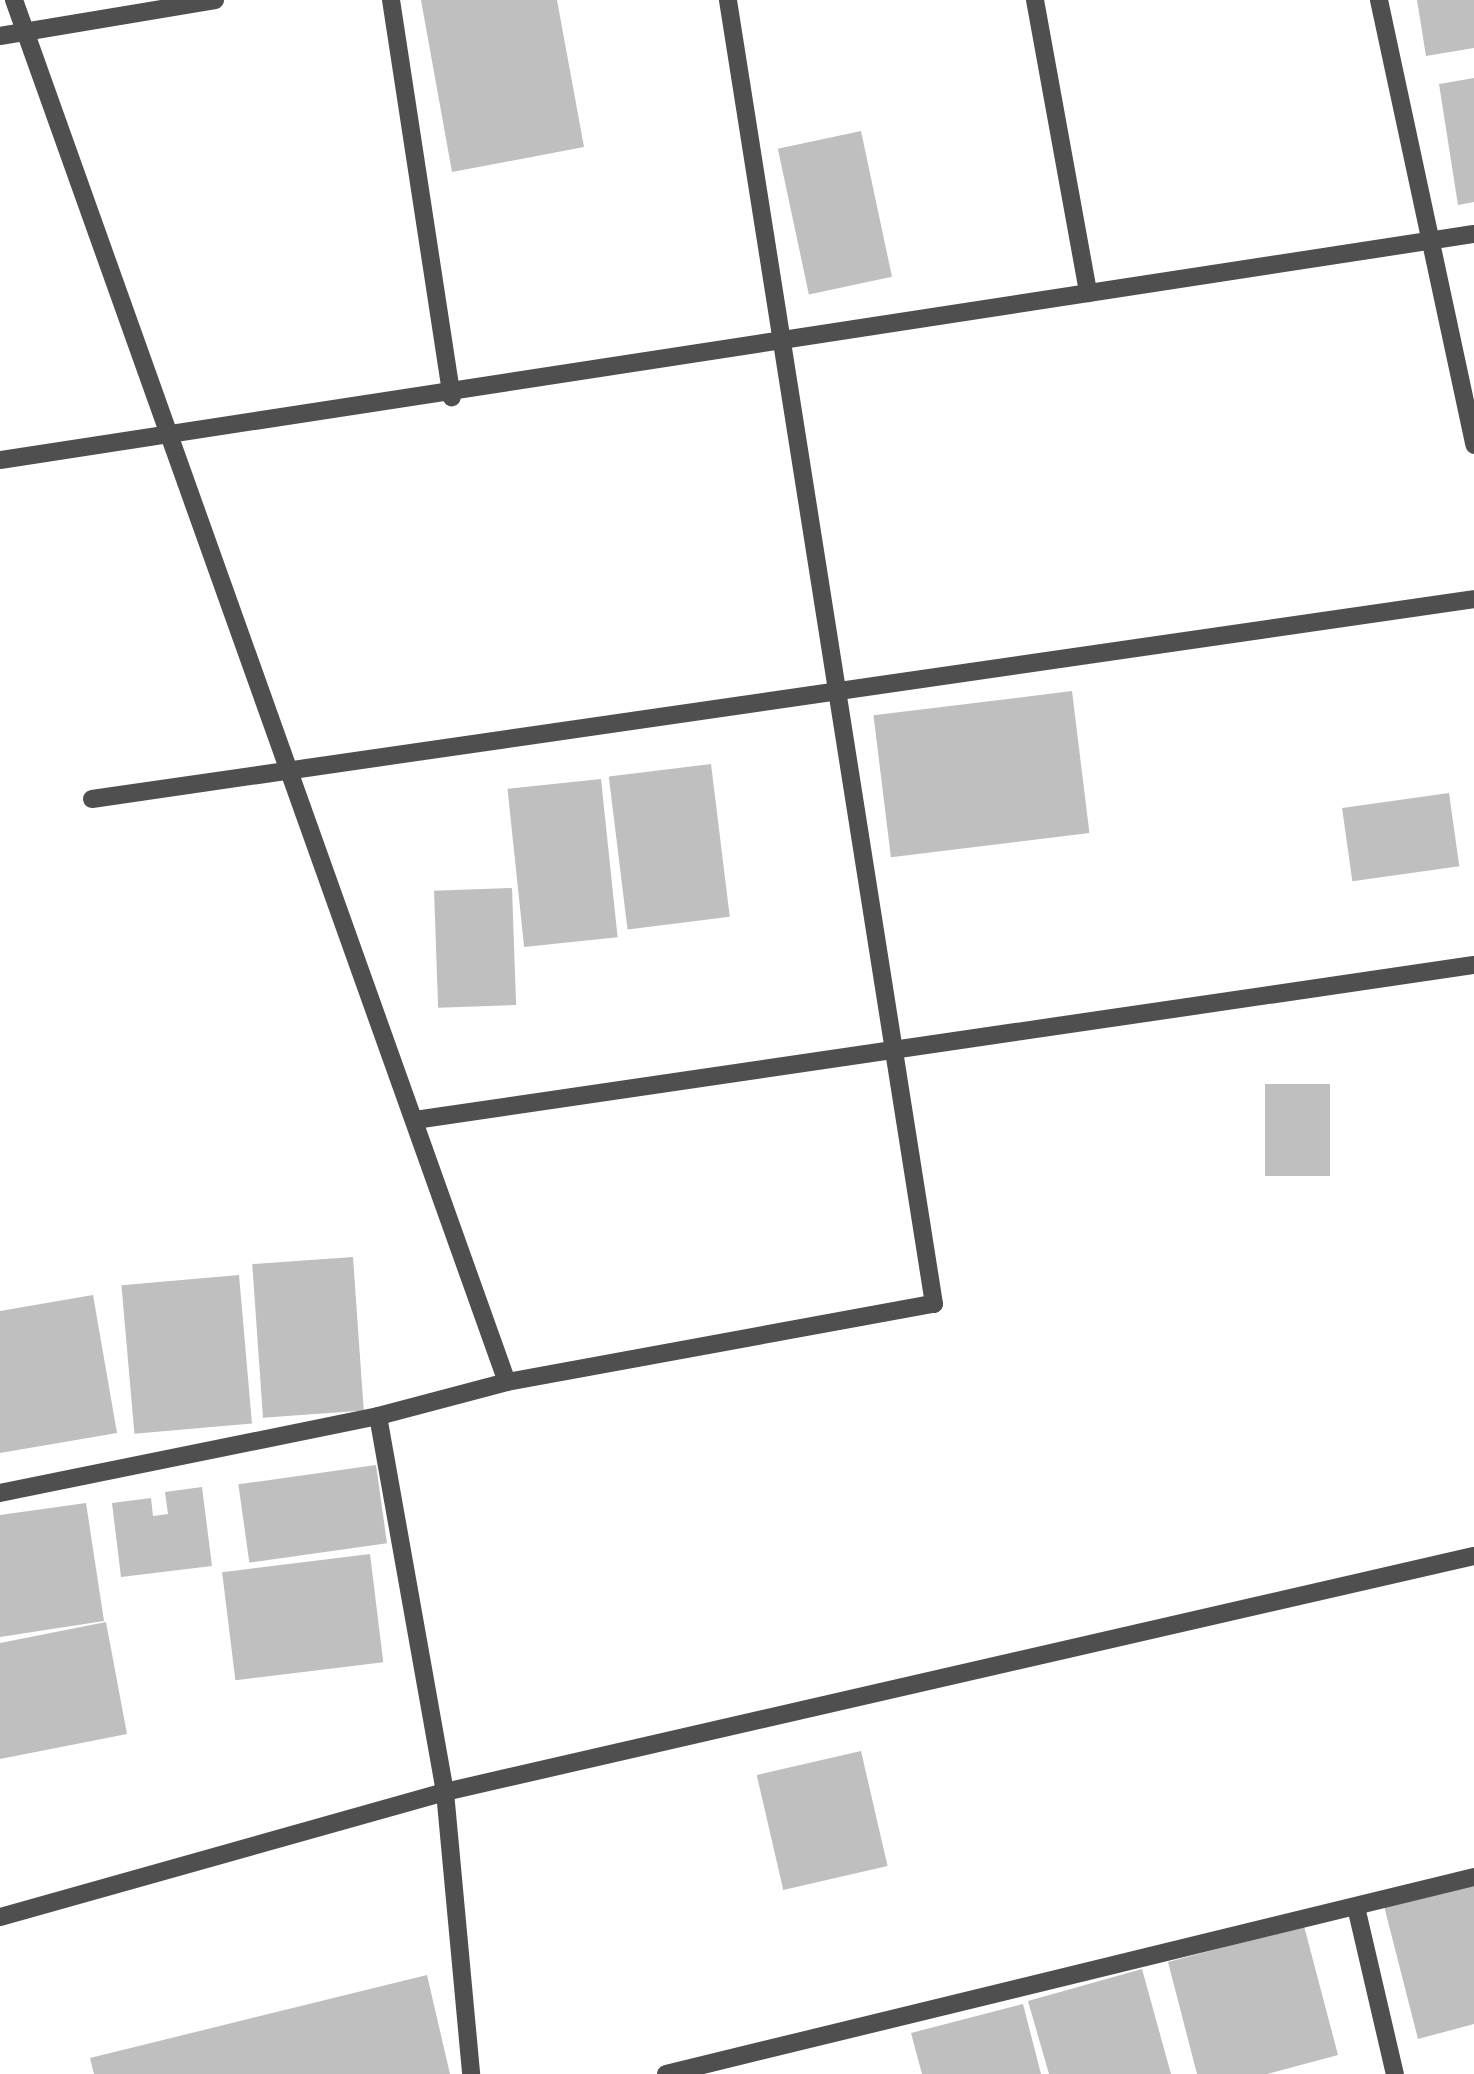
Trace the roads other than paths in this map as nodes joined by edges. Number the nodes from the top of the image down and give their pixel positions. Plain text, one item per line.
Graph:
1 (15, 0) edge
2 (215, 0) edge
3 (391, 0) edge
4 (729, 0) edge
5 (1035, 0) edge
6 (1379, 0) edge
7 (26, 32) junction
8 (0, 36) edge
9 (1474, 234) edge
10 (1431, 241) junction
11 (1088, 293) junction
12 (782, 340) junction
13 (452, 394) junction
14 (171, 434) junction
15 (1474, 444) edge
16 (0, 460) edge
17 (1474, 600) edge
18 (837, 691) junction
19 (290, 770) junction
20 (92, 799) dead end
21 (1474, 965) edge
22 (894, 1050) junction
23 (415, 1121) junction
24 (508, 1382) junction
25 (378, 1416) junction
26 (0, 1493) edge
27 (1474, 1556) edge
28 (445, 1792) junction
29 (1474, 1877) edge
30 (1356, 1907) junction
31 (0, 1917) edge
32 (471, 2074) edge
33 (666, 2074) edge
34 (1395, 2074) edge

1 - 7 street
2 - 7 street
3 - 13 street
4 - 12 street
5 - 11 street
6 - 10 street
7 - 8 street
7 - 14 street
9 - 10 street
10 - 11 street
10 - 15 street
11 - 12 street
12 - 13 street
12 - 18 street
13 - 14 street
14 - 16 street
14 - 19 street
17 - 18 street
18 - 19 street
18 - 22 street
19 - 20 street
19 - 23 street
21 - 22 street
22 - 23 street
22 - 24 street
23 - 24 street
24 - 25 street
25 - 26 street
25 - 28 street
27 - 28 street
28 - 31 street
28 - 32 street
29 - 30 street
30 - 33 street
30 - 34 street

